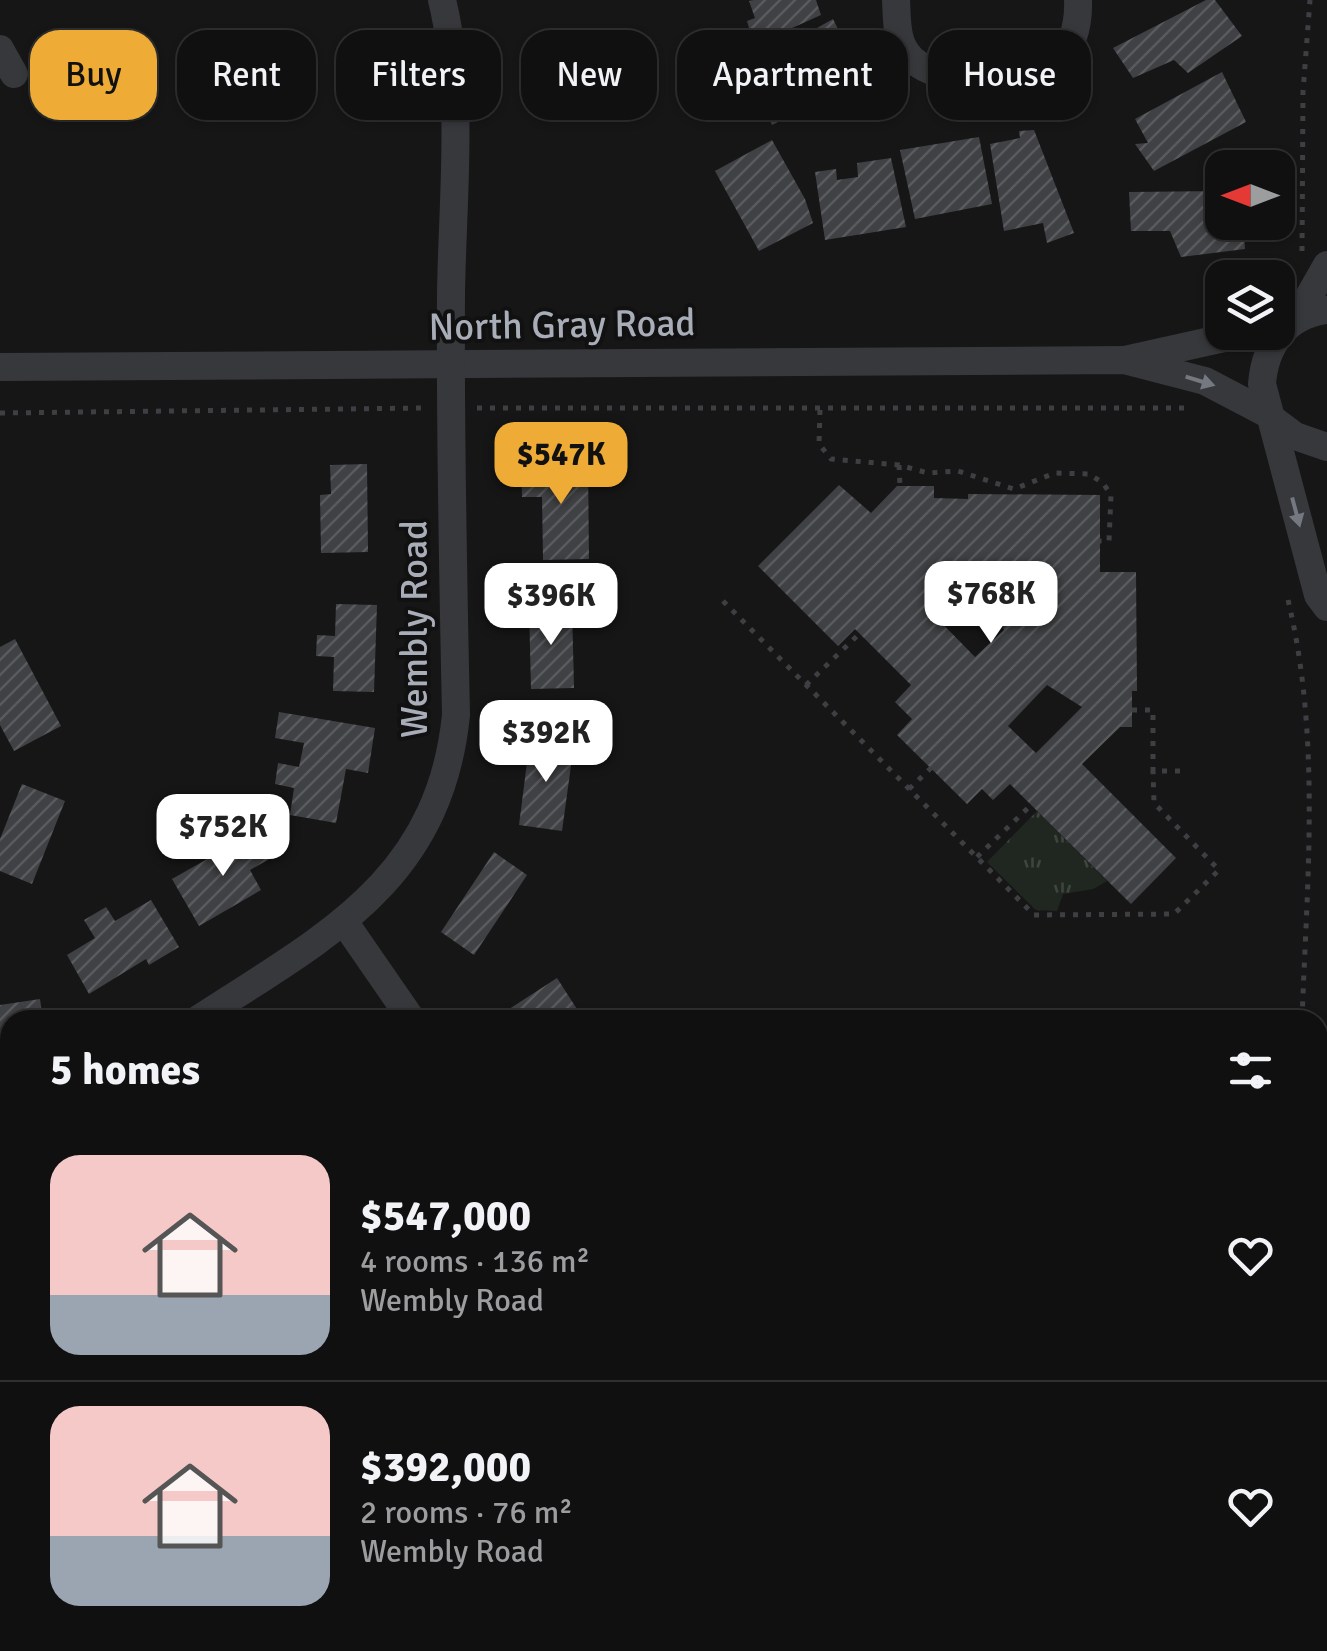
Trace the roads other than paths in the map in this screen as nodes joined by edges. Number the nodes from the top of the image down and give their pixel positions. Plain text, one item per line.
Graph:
1 (442, 0) edge
2 (896, 0) edge
3 (1078, 0) edge
4 (0, 49) edge
5 (14, 74) dead end
6 (1327, 265) edge
7 (1327, 310) edge
8 (1295, 313) edge
9 (1295, 321) edge
10 (1205, 342) edge
11 (1270, 350) edge
12 (1124, 360) junction
13 (451, 364) junction
14 (0, 368) edge
15 (1271, 416) junction
16 (1327, 446) edge
17 (1327, 607) edge
18 (344, 923) junction
19 (212, 1010) edge
20 (405, 1010) edge

1 - 13 street, Wembly Road
2 - 3 street
4 - 5 street
6 - 8 street
7 - 9 street
10 - 12 street, North Gray Road
11 - 15 street
12 - 13 street, North Gray Road
12 -> 15 street, North Gray Road
13 - 14 street, North Gray Road
13 - 18 street, Wembly Road
15 - 16 street, North Gray Road
15 -> 17 street
18 - 19 street, Wembly Road
18 - 20 street

